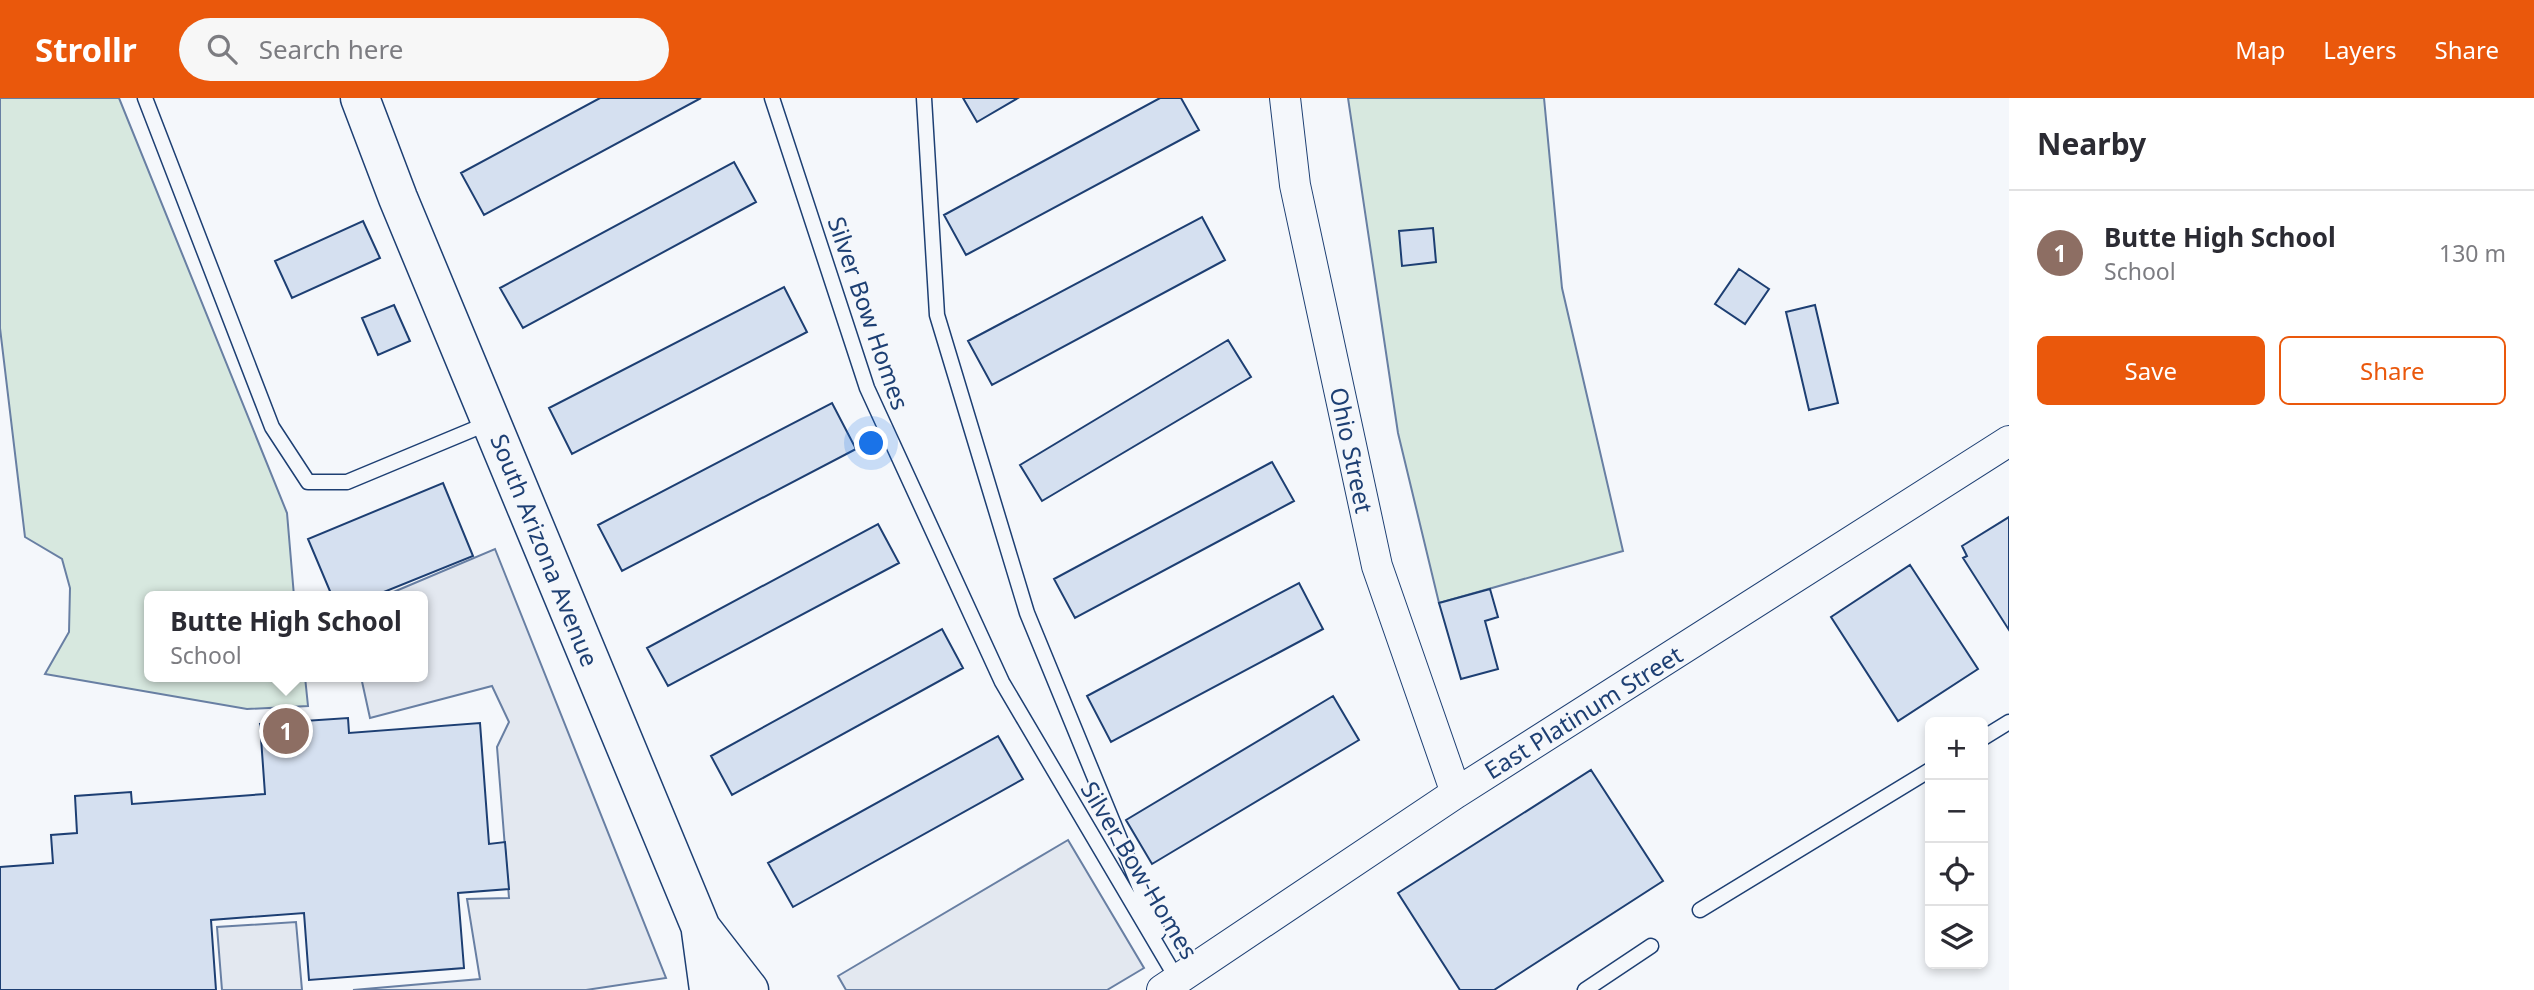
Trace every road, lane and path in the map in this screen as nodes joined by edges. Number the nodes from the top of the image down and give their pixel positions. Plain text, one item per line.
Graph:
1 (145, 98) edge
2 (360, 98) edge
3 (772, 98) edge
4 (924, 98) edge
5 (1285, 98) edge
6 (492, 421) junction
7 (2009, 441) edge
8 (2009, 722) edge
9 (1988, 735) edge
10 (1925, 773) edge
11 (1455, 793) junction
12 (1700, 910) dead end
13 (701, 928) junction
14 (1651, 946) dead end
15 (1170, 984) edge
16 (709, 990) edge
17 (749, 990) edge
18 (1585, 990) edge

1 - 6 lane
2 - 6 main road, South Arizona Avenue
3 - 15 lane, Silver Bow Homes
4 - 15 lane, Silver Bow Homes
5 - 11 street, Ohio Street
6 - 13 main road, South Arizona Avenue
7 - 11 street, East Platinum Street
8 - 9 lane
10 - 12 lane
11 - 15 street, East Platinum Street
13 - 16 main road
13 - 17 main road, South Arizona Avenue
14 - 18 lane

